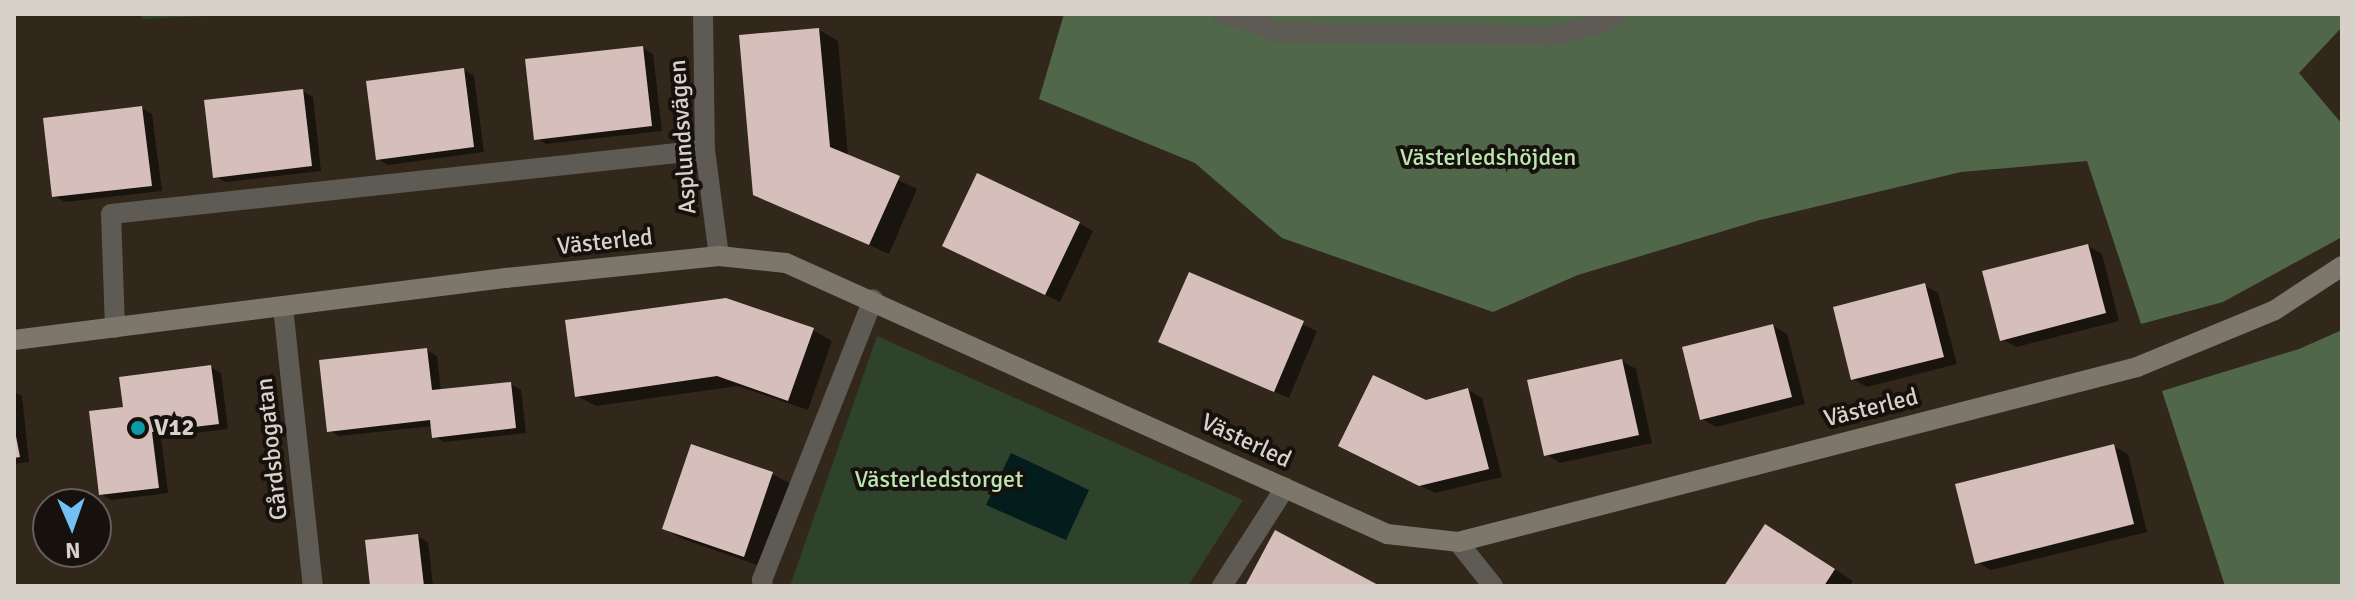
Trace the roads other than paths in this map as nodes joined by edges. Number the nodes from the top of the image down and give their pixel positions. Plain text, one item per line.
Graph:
1 (703, 14) edge
2 (1222, 14) edge
3 (1617, 14) edge
4 (705, 150) junction
5 (719, 256) junction
6 (2342, 266) edge
7 (873, 299) junction
8 (283, 307) junction
9 (115, 328) junction
10 (14, 340) edge
11 (1285, 488) junction
12 (1458, 542) junction
13 (313, 586) edge
14 (763, 586) edge
15 (1222, 586) edge
16 (1493, 586) edge

1 - 4 street, Asplundsvägen
2 - 3 street
4 - 5 street, Asplundsvägen
4 - 9 street
5 - 7 street, Västerled
5 - 8 street, Västerled
6 - 12 street, Västerled
7 - 11 street, Västerled
7 - 14 street
8 - 9 street, Västerled
8 - 13 street, Gårdsbogatan
9 - 10 street, Västerled
11 - 12 street, Västerled
11 - 15 street
12 - 16 street

